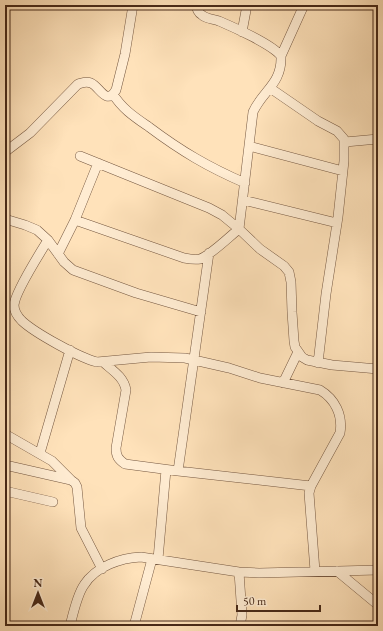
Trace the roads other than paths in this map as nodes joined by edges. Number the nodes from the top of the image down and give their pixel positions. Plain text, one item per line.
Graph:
1 (133, 5) edge
2 (196, 5) edge
3 (247, 5) edge
4 (304, 5) edge
5 (242, 32) junction
6 (281, 56) junction
7 (270, 88) junction
8 (114, 94) junction
9 (378, 139) edge
10 (345, 142) junction
11 (249, 146) junction
12 (5, 152) edge
13 (80, 156) dead end
14 (98, 163) junction
15 (343, 171) junction
16 (245, 183) junction
17 (243, 200) junction
18 (5, 219) edge
19 (75, 220) junction
20 (338, 223) junction
21 (239, 229) junction
22 (48, 240) junction
23 (209, 253) junction
24 (58, 254) junction
25 (201, 312) junction
26 (70, 350) junction
27 (298, 352) junction
28 (193, 360) junction
29 (103, 362) junction
30 (318, 363) junction
31 (378, 370) edge
32 (283, 383) junction
33 (5, 434) edge
34 (40, 453) junction
35 (5, 465) edge
36 (166, 470) junction
37 (178, 471) junction
38 (71, 480) junction
39 (311, 486) junction
40 (5, 491) edge
41 (53, 502) dead end
42 (155, 559) junction
43 (102, 569) junction
44 (378, 570) edge
45 (314, 571) junction
46 (338, 571) junction
47 (239, 572) junction
48 (378, 605) edge
49 (70, 626) edge
50 (134, 626) edge
51 (240, 626) edge

1 - 8 street
2 - 5 street
3 - 5 street
4 - 6 street
5 - 6 street
6 - 7 street
7 - 10 street
7 - 11 street
8 - 12 street
8 - 16 street
9 - 10 street
10 - 15 street
11 - 15 street
11 - 16 street
13 - 14 street
14 - 19 street
14 - 21 street
15 - 20 street
16 - 17 street
17 - 20 street
17 - 21 street
18 - 22 street
19 - 23 street
19 - 24 street
20 - 30 street
21 - 23 street
21 - 27 street
22 - 24 street
22 - 26 street
23 - 25 street
24 - 25 street
25 - 28 street
26 - 29 street
26 - 34 street
27 - 30 street
27 - 32 street
28 - 29 street
28 - 32 street
28 - 37 street
29 - 36 street
30 - 31 street
32 - 39 street
33 - 34 street
34 - 38 street
35 - 38 street
36 - 37 street
36 - 42 street
37 - 39 street
38 - 43 street
39 - 45 street
40 - 41 street
42 - 43 street
42 - 47 street
42 - 50 street
43 - 49 street
44 - 46 street
45 - 46 street
45 - 47 street
46 - 48 street
47 - 51 street

